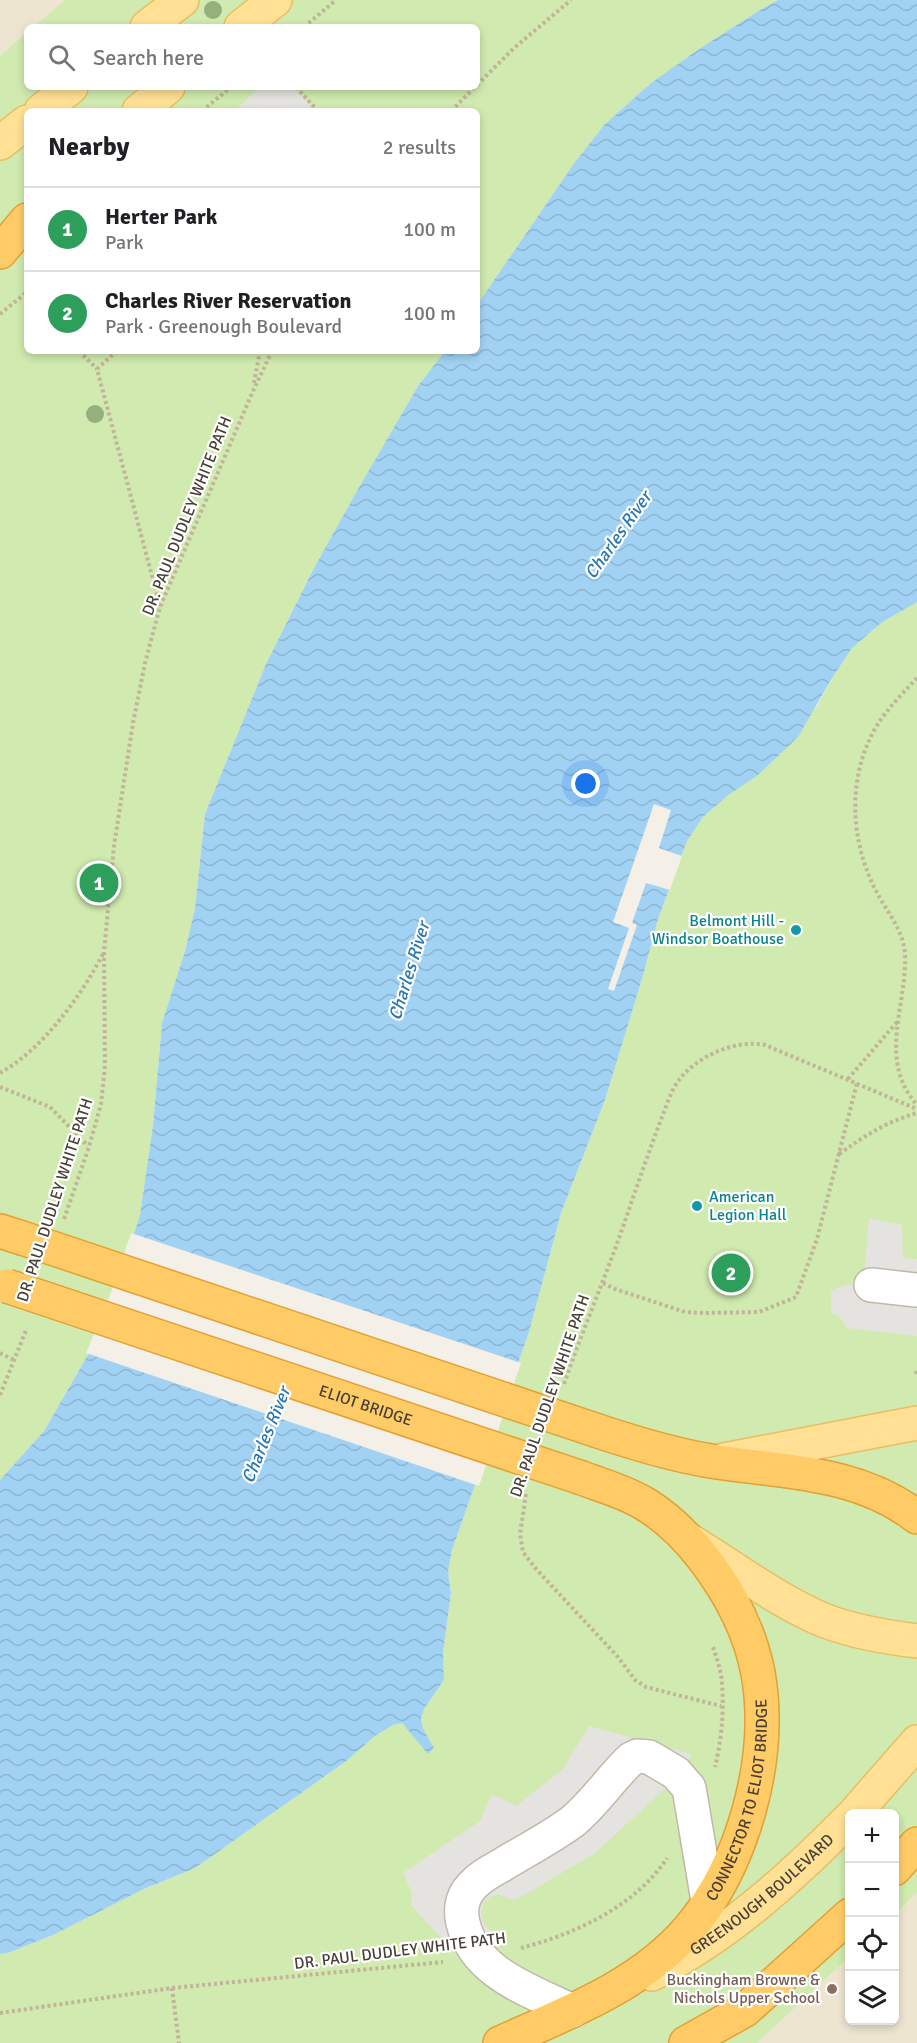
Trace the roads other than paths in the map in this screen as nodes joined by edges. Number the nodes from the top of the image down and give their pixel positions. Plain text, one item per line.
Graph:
1 (182, 0) edge
2 (275, 0) edge
3 (151, 24) edge
4 (245, 24) edge
5 (67, 90) edge
6 (164, 90) edge
7 (45, 108) edge
8 (143, 108) edge
9 (24, 124) edge
10 (0, 143) edge
11 (24, 209) edge
12 (24, 224) edge
13 (0, 229) edge
14 (0, 252) edge
15 (11, 1235) edge
16 (3, 1285) edge
17 (871, 1285) dead end
18 (917, 1290) edge
19 (917, 1423) edge
20 (717, 1462) junction
21 (917, 1517) edge
22 (685, 1537) junction
23 (917, 1641) edge
24 (917, 1742) edge
25 (859, 1809) edge
26 (845, 1822) edge
27 (917, 1844) edge
28 (917, 1861) edge
29 (899, 1864) edge
30 (899, 1875) edge
31 (708, 1901) junction
32 (847, 1917) edge
33 (746, 2010) junction
34 (572, 2012) junction
35 (500, 2043) edge
36 (686, 2043) edge
37 (710, 2043) edge

1 - 3 main road
2 - 4 main road
5 - 7 main road
6 - 8 main road
9 - 10 main road
11 - 13 main road
12 - 14 highway
15 - 20 highway, bridge
16 - 22 highway, ELIOT BRIDGE, bridge
17 - 18 lane
19 - 20 main road
20 - 21 highway
22 - 23 main road
22 - 31 highway, CONNECTOR TO ELIOT BRIDGE
24 - 25 main road
26 - 34 main road, GREENOUGH BOULEVARD
27 - 29 highway
28 - 30 main road
31 - 34 highway, CONNECTOR TO ELIOT BRIDGE
31 - 34 lane
32 - 33 highway
33 - 36 highway
33 - 37 highway
34 - 35 highway, CONNECTOR TO ELIOT BRIDGE

